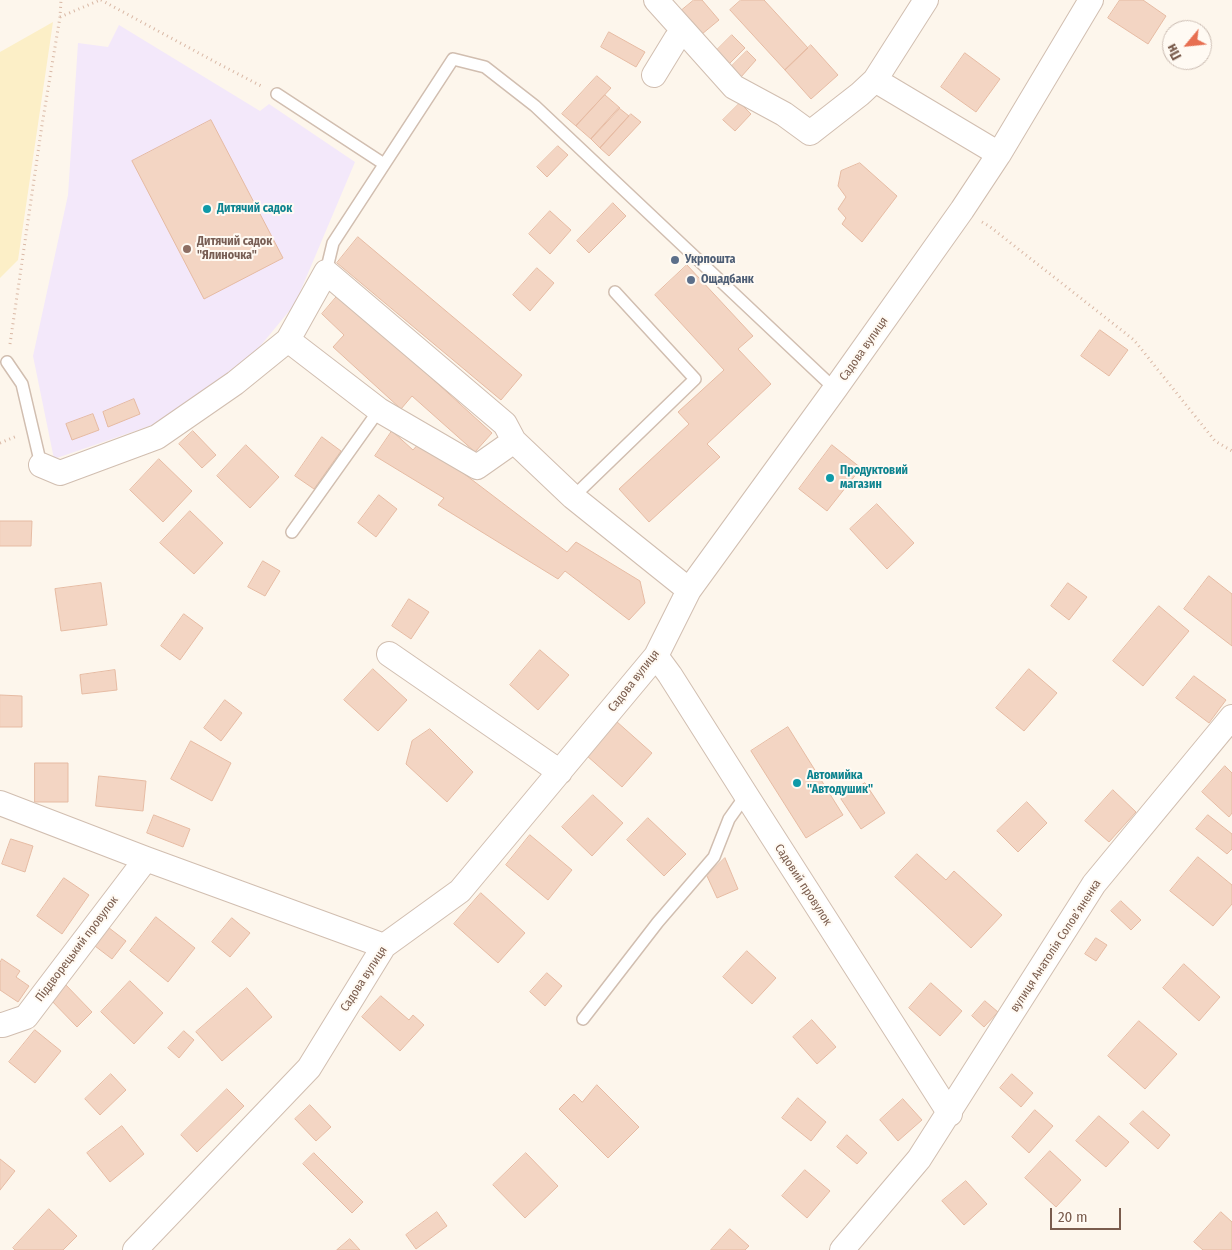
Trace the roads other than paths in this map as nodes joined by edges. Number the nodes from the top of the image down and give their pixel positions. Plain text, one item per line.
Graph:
1 (656, 0) edge
2 (926, 0) edge
3 (1091, 0) edge
4 (683, 30) junction
5 (654, 75) dead end
6 (875, 80) junction
7 (277, 94) road end
8 (999, 154) junction
9 (384, 164) junction
10 (326, 272) junction
11 (616, 292) dead end
12 (288, 340) junction
13 (7, 362) road end
14 (835, 389) junction
15 (379, 410) junction
16 (514, 441) junction
17 (41, 465) joint
18 (573, 497) junction
19 (292, 532) dead end
20 (689, 590) junction
21 (389, 654) dead end
22 (656, 656) junction
23 (1232, 717) edge
24 (560, 772) junction
25 (746, 795) junction
26 (0, 803) edge
27 (146, 859) junction
28 (384, 946) junction
29 (583, 1019) dead end
30 (0, 1025) edge
31 (950, 1114) junction
32 (135, 1250) edge
33 (842, 1250) edge

1 - 4 street
2 - 6 street
3 - 8 street, Садова вулиця
4 - 5 street
4 - 6 street
6 - 8 street
7 - 9 lane
8 - 14 street, Садова вулиця
9 - 10 lane
9 - 14 lane
10 - 12 street
10 - 16 street
11 - 18 lane
12 - 15 street
12 - 17 street
13 - 17 lane
14 - 20 street, Садова вулиця
15 - 16 street
15 - 19 lane
16 - 18 street
18 - 20 street
20 - 22 street, Садова вулиця
21 - 24 street
22 - 24 street, Садова вулиця
22 - 25 street, Садовий провулок
23 - 31 street, вулиця Анатолія Соловʼяненка
24 - 28 street, Садова вулиця
25 - 29 lane
25 - 31 street, Садовий провулок
26 - 27 street
27 - 28 street
27 - 30 street, Піддворецький провулок
28 - 32 street, Садова вулиця
31 - 33 street, вулиця Анатолія Соловʼяненка

